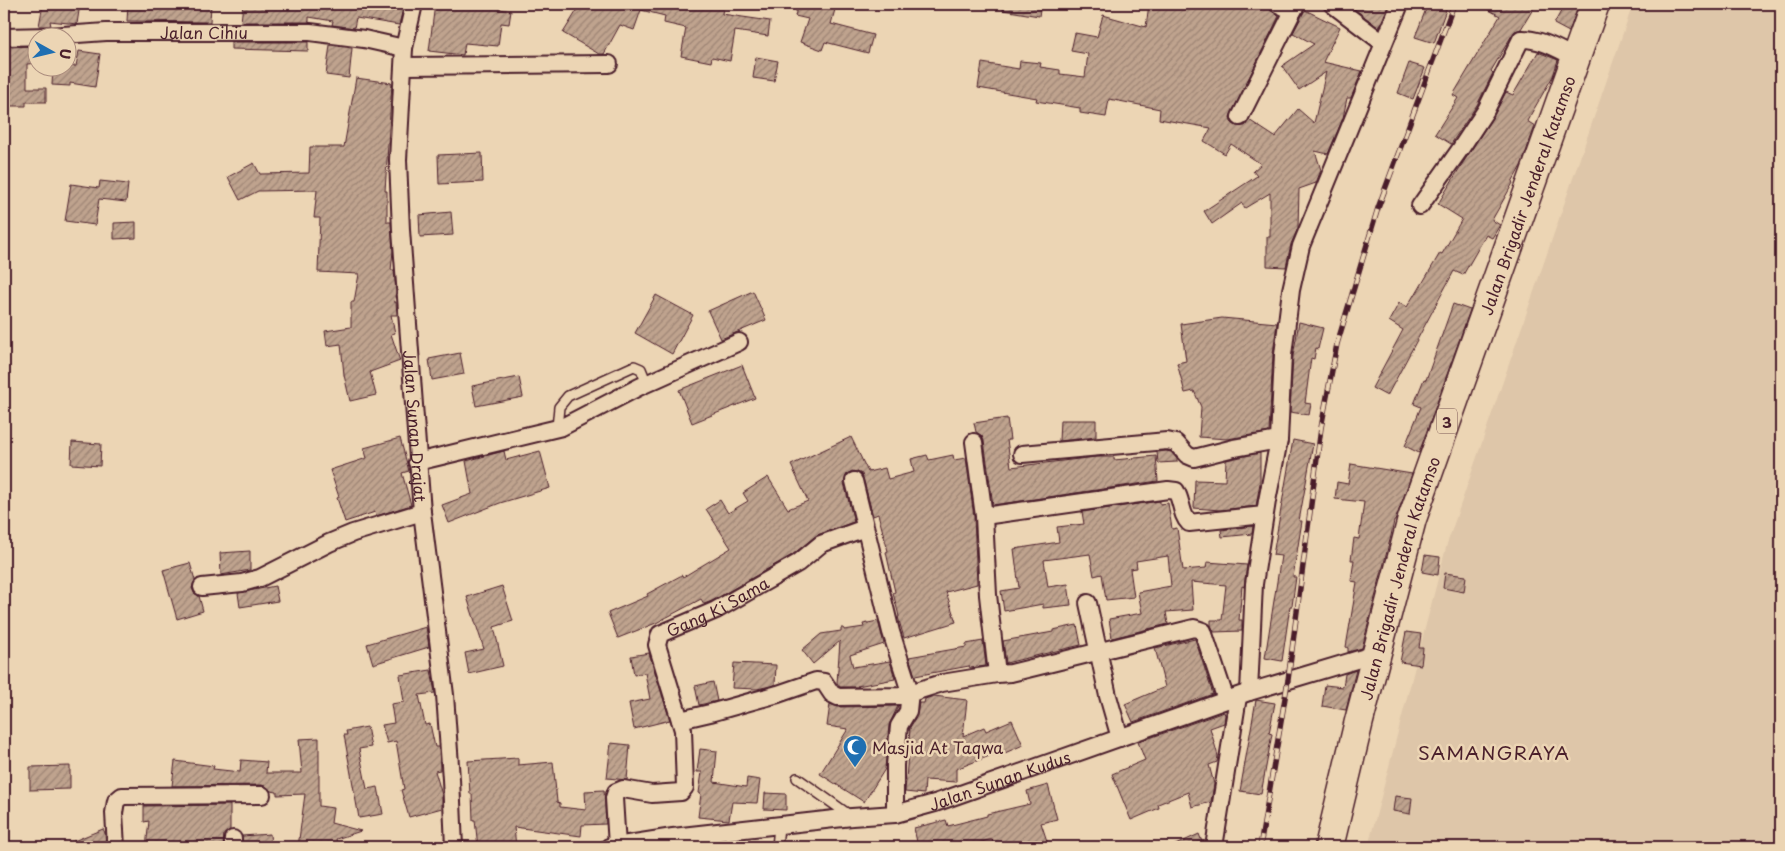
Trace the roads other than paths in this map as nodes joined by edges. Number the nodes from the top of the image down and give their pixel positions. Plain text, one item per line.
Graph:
1 (414, 4) edge
2 (1332, 4) edge
3 (1400, 4) edge
4 (1595, 4) edge
5 (1289, 6) edge
6 (4, 37) edge
7 (1383, 43) junction
8 (404, 48) junction
9 (1576, 58) junction
10 (609, 64) dead end
11 (404, 66) junction
12 (1240, 117) dead end
13 (1420, 206) dead end
14 (739, 342) dead end
15 (647, 384) junction
16 (557, 428) junction
17 (1279, 440) junction
18 (974, 442) dead end
19 (1022, 454) dead end
20 (417, 462) junction
21 (854, 481) dead end
22 (422, 512) junction
23 (1264, 515) junction
24 (984, 516) junction
25 (865, 528) junction
26 (202, 587) dead end
27 (1088, 602) dead end
28 (1099, 652) junction
29 (1376, 654) junction
30 (997, 674) junction
31 (910, 692) junction
32 (1238, 696) junction
33 (680, 720) junction
34 (1120, 738) junction
35 (797, 778) dead end
36 (262, 795) dead end
37 (895, 814) junction
38 (852, 817) junction
39 (779, 826) junction
40 (712, 840) edge
41 (116, 847) edge
42 (454, 847) edge
43 (613, 847) edge
44 (777, 847) edge
45 (1214, 847) edge
46 (1329, 847) edge

1 - 8 street, Jalan Sunan Drajat
2 - 7 street
3 - 7 street
4 - 9 highway, Jalan Brigadir Jenderal Katamso / 3
5 - 12 street
6 - 8 street, Jalan Cihiu
7 - 17 street
8 - 11 street, Jalan Sunan Drajat
9 - 13 street
9 - 29 highway, Jalan Brigadir Jenderal Katamso / 3
10 - 11 street
11 - 20 street, Jalan Sunan Drajat
14 - 15 street
15 - 16 street
15 - 16 lane
16 - 20 street
17 - 19 street
17 - 23 street
18 - 24 street
20 - 22 street, Jalan Sunan Drajat
21 - 25 street
22 - 26 street
22 - 42 street, Jalan Sunan Drajat
23 - 24 street
23 - 32 street
24 - 30 street
25 - 31 street
25 - 33 street, Gang Ki Sama
27 - 28 street
28 - 30 street
28 - 32 street
28 - 34 street
29 - 32 street, Jalan Sunan Kudus
29 - 46 highway, Jalan Brigadir Jenderal Katamso / 3
30 - 31 street
31 - 33 street
31 - 37 street
32 - 34 street, Jalan Sunan Kudus
32 - 45 street
33 - 43 street, Gang Ki Sama
34 - 37 street, Jalan Sunan Kudus
35 - 38 lane
36 - 41 street
37 - 38 street, Jalan Sunan Kudus
38 - 39 street, Jalan Sunan Kudus
39 - 40 street, Jalan Sunan Kudus
39 - 44 lane
40 - 43 street, Jalan Sunan Kudus

